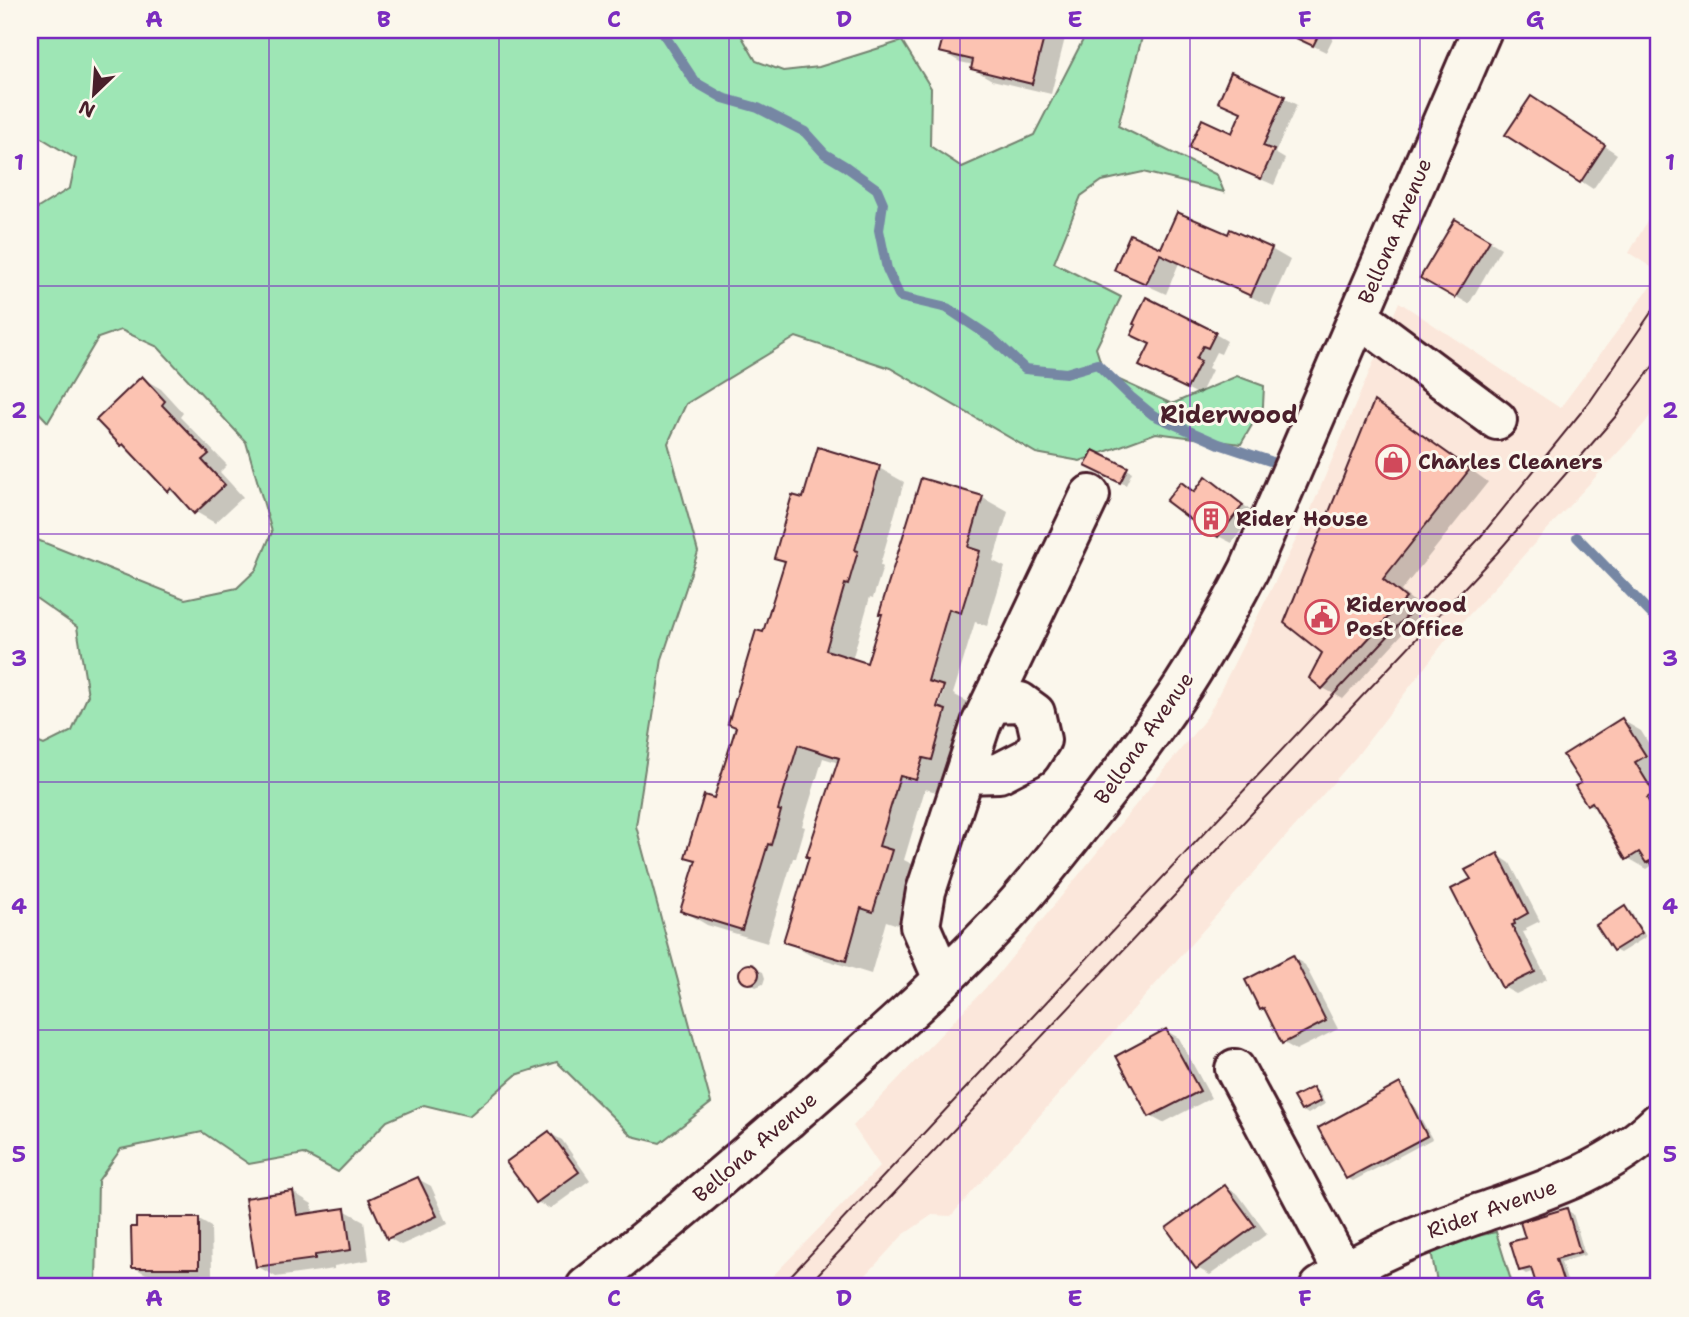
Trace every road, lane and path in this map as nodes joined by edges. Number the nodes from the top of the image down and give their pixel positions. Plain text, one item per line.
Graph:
1 (1482, 30) edge
2 (1359, 317) junction
3 (1497, 420) dead end
4 (1090, 495) dead end
5 (992, 703) junction
6 (965, 774) junction
7 (943, 979) junction
8 (1235, 1069) dead end
9 (1659, 1122) edge
10 (1332, 1279) edge
11 (586, 1287) edge

1 - 2 street, Bellona Avenue
2 - 3 street
2 - 7 street, Bellona Avenue
4 - 5 street
5 - 6 street
5 - 6 street
6 - 7 street
7 - 11 street, Bellona Avenue
8 - 10 street
9 - 10 street, Rider Avenue

